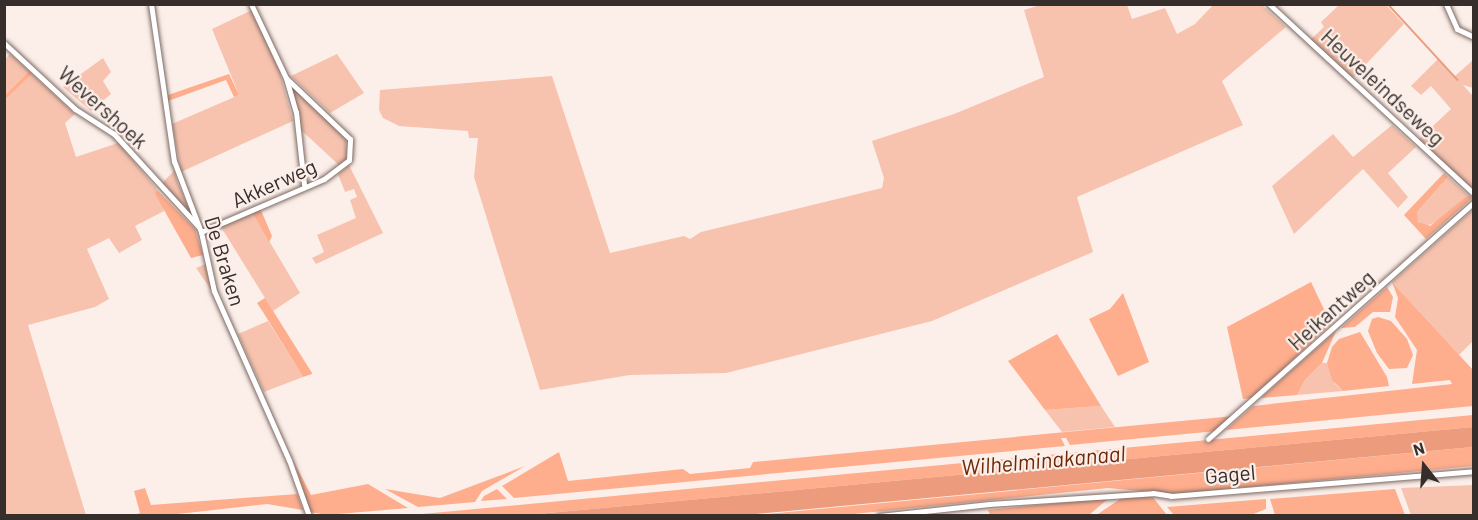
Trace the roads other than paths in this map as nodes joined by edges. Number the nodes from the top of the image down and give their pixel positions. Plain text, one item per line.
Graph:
1 (151, 4) edge
2 (251, 4) edge
3 (1269, 4) edge
4 (1446, 4) edge
5 (1473, 37) edge
6 (4, 43) edge
7 (286, 78) junction
8 (304, 185) junction
9 (1473, 194) edge
10 (1473, 202) edge
11 (200, 230) junction
12 (1208, 439) dead end
13 (1473, 471) edge
14 (309, 516) edge
15 (879, 516) edge

1 - 11 street, De Braken
2 - 7 street
3 - 9 street, Heuveleindseweg
4 - 5 street
6 - 11 street, Wevershoek
7 - 8 street
7 - 8 street, Akkerweg
8 - 11 street, Akkerweg
10 - 12 street, Heikantweg
11 - 14 street, De Braken
13 - 15 street, Gagel

